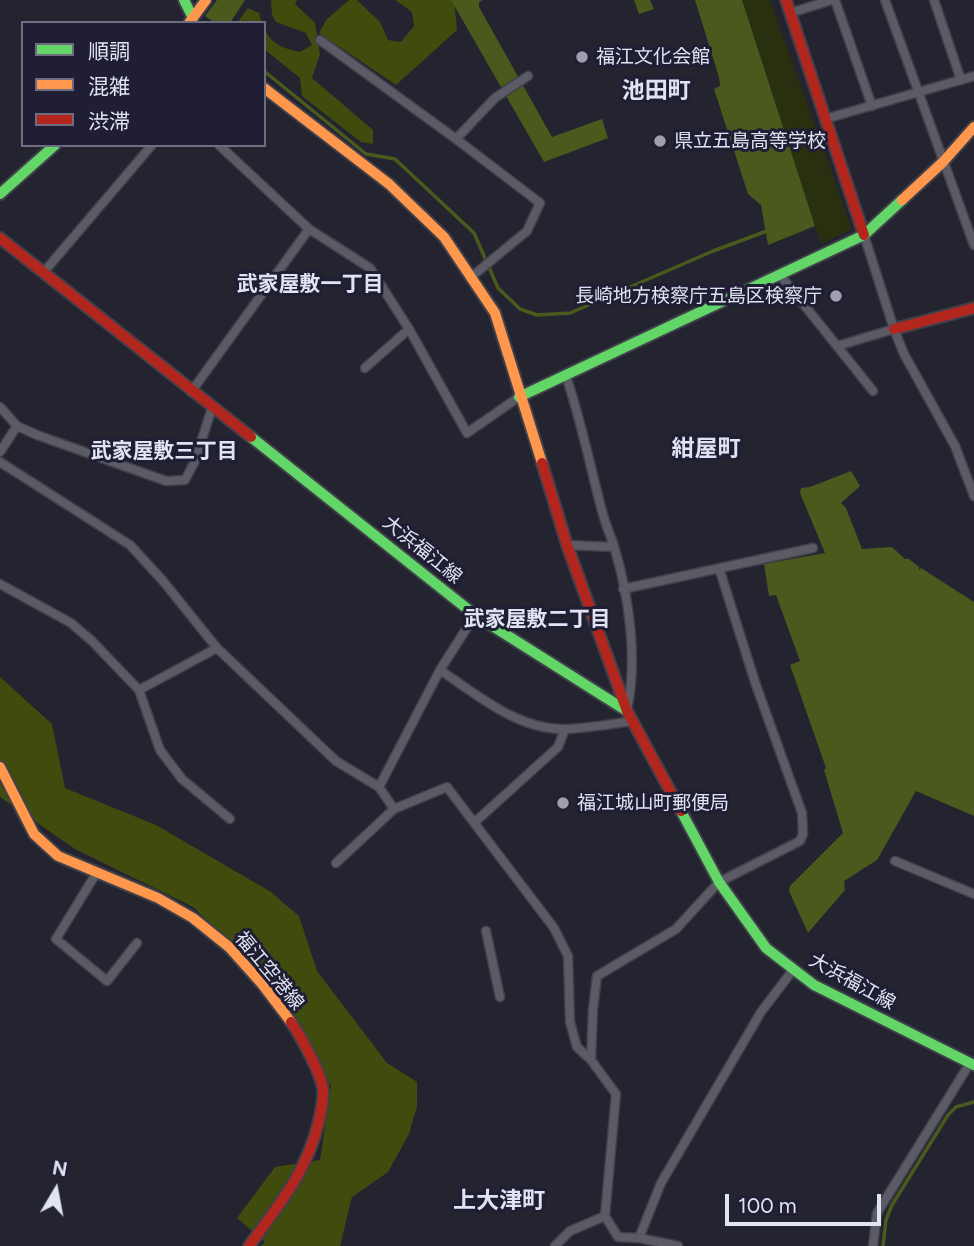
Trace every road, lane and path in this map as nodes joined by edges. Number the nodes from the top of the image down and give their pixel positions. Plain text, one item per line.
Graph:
1 (184, 0) edge
2 (206, 0) edge
3 (786, 0) edge
4 (833, 0) edge
5 (885, 0) edge
6 (933, 0) edge
7 (790, 13) junction
8 (191, 21) edge
9 (320, 40) dead end
10 (528, 76) dead end
11 (974, 76) edge
12 (961, 80) junction
13 (266, 90) edge
14 (918, 92) junction
15 (872, 106) junction
16 (825, 119) junction
17 (974, 127) edge
18 (456, 139) junction
19 (53, 147) edge
20 (150, 147) edge
21 (221, 147) edge
22 (943, 162) junction
23 (0, 194) edge
24 (309, 229) junction
25 (864, 235) junction
26 (0, 238) edge
27 (974, 245) edge
28 (43, 273) junction
29 (781, 276) junction
30 (470, 278) junction
31 (974, 308) edge
32 (409, 329) junction
33 (894, 329) junction
34 (837, 346) junction
35 (365, 368) dead end
36 (566, 376) junction
37 (873, 391) dead end
38 (191, 392) junction
39 (520, 397) junction
40 (0, 407) edge
41 (212, 408) junction
42 (17, 426) junction
43 (0, 452) edge
44 (0, 462) edge
45 (974, 496) edge
46 (567, 545) junction
47 (614, 547) junction
48 (813, 548) dead end
49 (719, 568) junction
50 (0, 584) edge
51 (623, 589) junction
52 (475, 615) junction
53 (217, 648) junction
54 (440, 670) junction
55 (139, 690) junction
56 (627, 711) junction
57 (633, 722) junction
58 (565, 729) junction
59 (0, 767) edge
60 (379, 787) junction
61 (394, 809) junction
62 (230, 820) dead end
63 (475, 822) junction
64 (895, 861) dead end
65 (336, 863) dead end
66 (97, 872) junction
67 (719, 882) junction
68 (974, 894) edge
69 (486, 931) dead end
70 (137, 943) dead end
71 (793, 970) junction
72 (500, 997) dead end
73 (591, 1060) junction
74 (972, 1064) edge
75 (605, 1216) junction
76 (639, 1238) junction
77 (618, 1242) edge
78 (251, 1245) edge
79 (555, 1246) edge
80 (678, 1246) edge
81 (873, 1246) edge

1 - 8 main road
2 - 8 main road
3 - 7 main road
4 - 7 street
4 - 15 street
5 - 14 street
6 - 12 street
7 - 16 main road
9 - 18 street
10 - 18 street
11 - 12 street
12 - 14 street
13 - 30 main road
14 - 15 street
14 - 22 street
15 - 16 street
16 - 25 main road
17 - 22 main road
18 - 30 street
19 - 23 main road
20 - 28 street
21 - 24 street
22 - 25 main road
22 - 27 street
24 - 32 street
24 - 38 street
25 - 29 main road
25 - 33 street
26 - 28 main road, 大浜福江線
28 - 38 main road, 大浜福江線
29 - 34 street
29 - 36 main road
30 - 39 main road
31 - 33 main road
32 - 35 street
32 - 39 street
33 - 34 street
33 - 45 street
34 - 37 street
36 - 39 main road
36 - 47 street
38 - 41 main road, 大浜福江線
39 - 46 main road
40 - 42 street
41 - 42 street
41 - 52 main road, 大浜福江線
42 - 43 street
44 - 53 street
46 - 47 street
46 - 56 main road
47 - 51 street
48 - 49 street
49 - 51 street
49 - 67 street
50 - 55 street
51 - 56 street
52 - 54 street
52 - 56 main road, 大浜福江線
53 - 55 street
53 - 60 street
54 - 58 street
54 - 60 street
55 - 62 street
56 - 57 main road, 大浜福江線
57 - 58 street
57 - 67 main road, 大浜福江線
58 - 63 street
59 - 66 main road, 福江空港線
60 - 61 street
61 - 63 street
61 - 65 street
63 - 73 street
64 - 68 street
66 - 70 street
66 - 78 main road, 福江空港線
67 - 71 main road, 大浜福江線
67 - 73 street
69 - 72 street
71 - 74 main road, 大浜福江線
71 - 76 street
73 - 75 street
74 - 81 street
75 - 77 street
75 - 79 street
76 - 77 street
76 - 80 street

